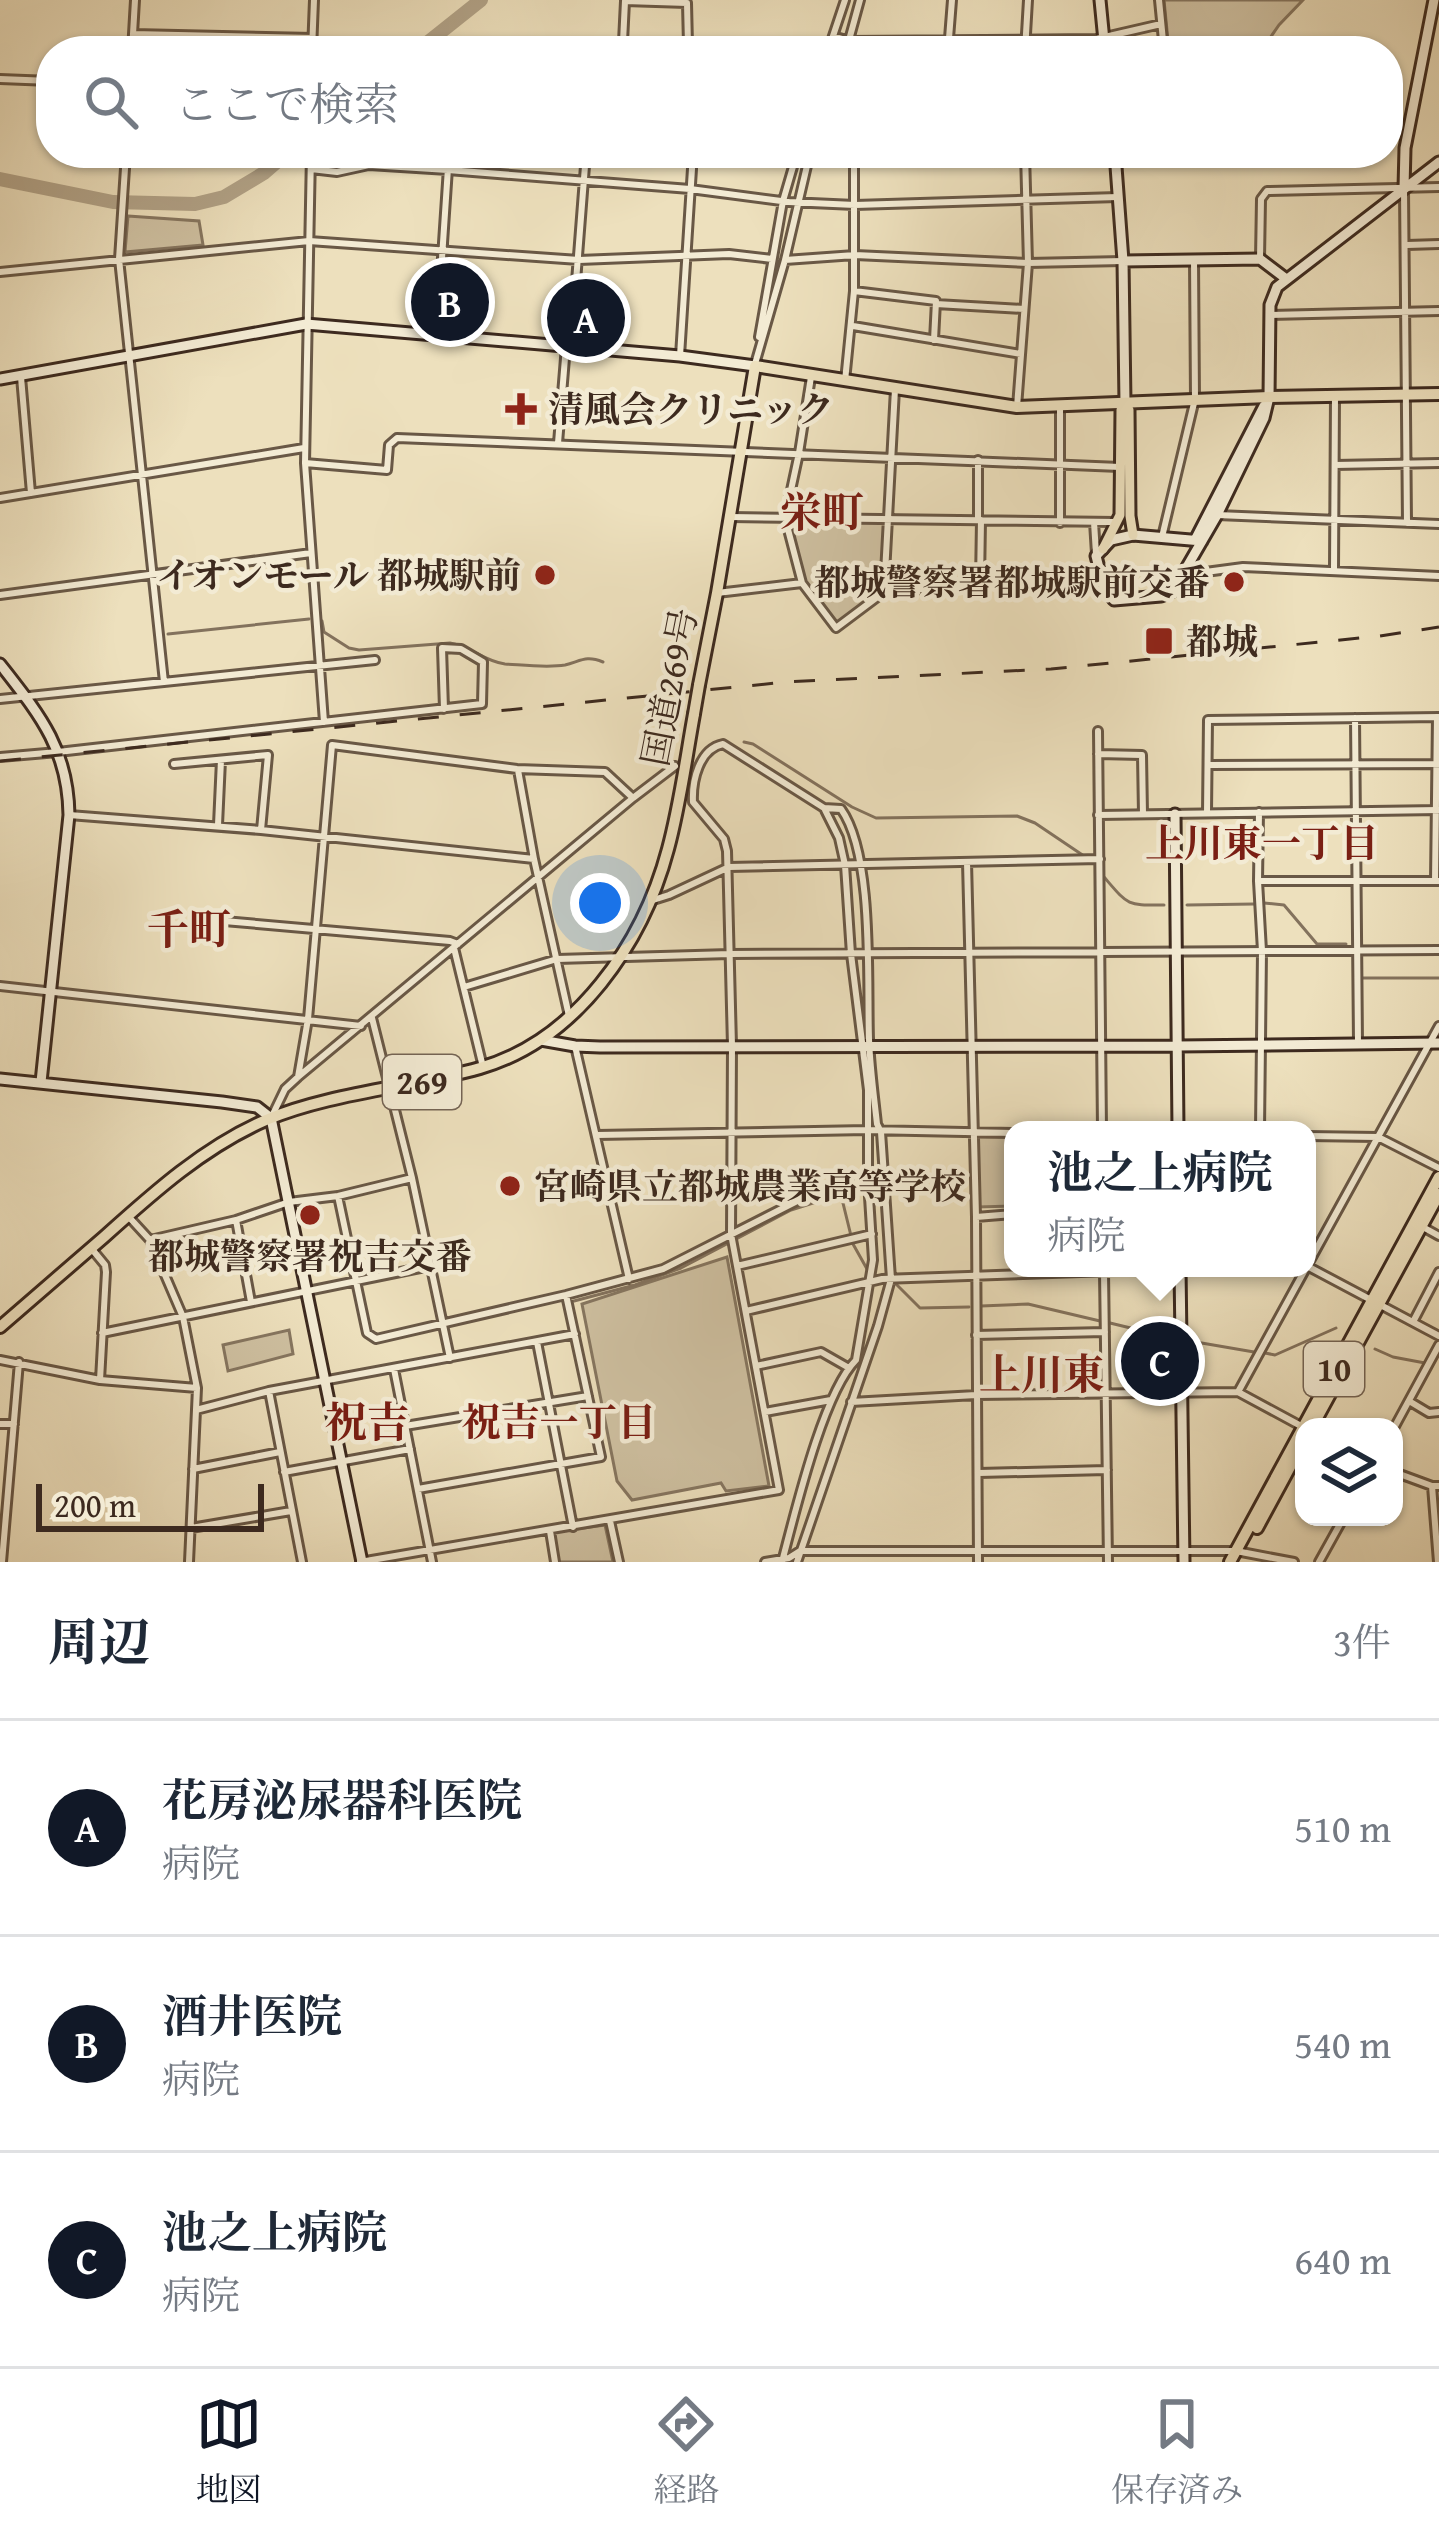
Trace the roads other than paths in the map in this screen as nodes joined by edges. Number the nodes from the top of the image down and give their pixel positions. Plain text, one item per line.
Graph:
1 (135, 0) edge
2 (314, 0) edge
3 (845, 0) edge
4 (860, 0) edge
5 (952, 0) edge
6 (1028, 0) edge
7 (1100, 0) edge
8 (1159, 0) edge
9 (1434, 0) edge
10 (1161, 24) junction
11 (133, 34) joint
12 (223, 36) edge
13 (313, 36) edge
14 (623, 36) edge
15 (688, 36) edge
16 (833, 36) edge
17 (851, 36) edge
18 (949, 36) edge
19 (1026, 36) edge
20 (1103, 36) edge
21 (1111, 36) edge
22 (1162, 36) edge
23 (0, 79) edge
24 (36, 80) edge
25 (1439, 162) edge
26 (125, 168) edge
27 (355, 168) edge
28 (416, 168) edge
29 (585, 168) edge
30 (692, 168) edge
31 (793, 168) edge
32 (806, 168) edge
33 (854, 168) edge
34 (1025, 168) edge
35 (1115, 168) edge
36 (311, 170) joint
37 (448, 170) junction
38 (584, 181) junction
39 (1439, 187) edge
40 (1404, 188) junction
41 (690, 189) junction
42 (1118, 196) junction
43 (1026, 200) junction
44 (783, 201) junction
45 (797, 202) junction
46 (855, 205) junction
47 (309, 241) junction
48 (1406, 244) junction
49 (1439, 244) edge
50 (443, 251) junction
51 (685, 255) junction
52 (855, 255) junction
53 (119, 259) junction
54 (772, 259) junction
55 (1260, 259) junction
56 (579, 260) junction
57 (785, 260) junction
58 (1195, 260) junction
59 (1123, 261) junction
60 (1028, 263) junction
61 (0, 272) edge
62 (1285, 278) junction
63 (854, 291) junction
64 (936, 304) junction
65 (1024, 309) junction
66 (1439, 311) edge
67 (1406, 312) junction
68 (1270, 315) junction
69 (306, 324) junction
70 (853, 326) junction
71 (437, 337) junction
72 (934, 340) junction
73 (568, 346) junction
74 (1021, 355) junction
75 (680, 356) junction
76 (128, 357) junction
77 (755, 366) junction
78 (20, 375) junction
79 (811, 376) junction
80 (0, 379) edge
81 (845, 381) junction
82 (895, 388) junction
83 (1406, 394) junction
84 (1439, 394) edge
85 (1335, 396) junction
86 (1270, 397) junction
87 (1195, 399) junction
88 (1125, 403) junction
89 (1060, 405) junction
90 (1017, 407) junction
91 (558, 443) junction
92 (305, 448) junction
93 (740, 451) junction
94 (800, 453) junction
95 (891, 456) junction
96 (979, 460) junction
97 (305, 463) junction
98 (1439, 463) edge
99 (1059, 464) junction
100 (1406, 464) junction
101 (1335, 465) junction
102 (1120, 466) junction
103 (142, 476) junction
104 (32, 493) junction
105 (0, 498) edge
106 (1217, 515) junction
107 (730, 517) junction
108 (785, 518) junction
109 (1335, 518) junction
110 (888, 519) junction
111 (979, 520) junction
112 (1094, 521) junction
113 (1116, 522) junction
114 (1060, 523) junction
115 (1407, 523) junction
116 (1439, 524) edge
117 (1133, 535) junction
118 (1162, 537) junction
119 (1198, 541) junction
120 (1100, 552) junction
121 (311, 554) junction
122 (1334, 570) junction
123 (153, 574) junction
124 (1099, 575) junction
125 (1183, 575) junction
126 (1439, 577) edge
127 (802, 583) junction
128 (980, 583) junction
129 (884, 592) junction
130 (717, 593) junction
131 (0, 595) edge
132 (375, 660) dead end
133 (0, 664) edge
134 (318, 666) junction
135 (164, 682) junction
136 (27, 696) junction
137 (0, 699) edge
138 (444, 709) junction
139 (1438, 717) edge
140 (1355, 718) junction
141 (324, 722) junction
142 (1098, 731) dead end
143 (58, 752) junction
144 (1098, 754) junction
145 (0, 757) edge
146 (221, 760) junction
147 (174, 764) dead end
148 (1438, 764) edge
149 (1208, 765) junction
150 (675, 766) dead end
151 (1355, 766) junction
152 (517, 769) junction
153 (633, 798) junction
154 (824, 808) junction
155 (1437, 810) edge
156 (1259, 812) junction
157 (1355, 812) junction
158 (1207, 813) junction
159 (69, 814) junction
160 (1143, 814) junction
161 (1175, 814) junction
162 (1098, 815) junction
163 (218, 825) junction
164 (262, 830) junction
165 (323, 836) junction
166 (534, 859) junction
167 (1100, 859) junction
168 (967, 862) junction
169 (860, 864) junction
170 (844, 865) junction
171 (729, 867) junction
172 (538, 877) junction
173 (1258, 881) junction
174 (1355, 881) junction
175 (1437, 881) edge
176 (650, 901) junction
177 (224, 921) dead end
178 (316, 929) junction
179 (456, 946) junction
180 (1356, 950) junction
181 (1439, 950) edge
182 (1101, 951) junction
183 (1176, 951) junction
184 (1262, 951) junction
185 (730, 953) junction
186 (851, 954) junction
187 (868, 954) junction
188 (968, 954) junction
189 (556, 958) junction
190 (617, 959) junction
191 (0, 986) edge
192 (464, 987) junction
193 (51, 991) junction
194 (372, 1018) junction
195 (308, 1019) junction
196 (570, 1019) junction
197 (361, 1025) junction
198 (1439, 1026) edge
199 (542, 1040) junction
200 (1358, 1043) junction
201 (1434, 1043) edge
202 (1100, 1044) junction
203 (1260, 1045) junction
204 (575, 1046) junction
205 (732, 1046) junction
206 (866, 1046) junction
207 (1178, 1046) junction
208 (970, 1047) junction
209 (483, 1067) junction
210 (298, 1077) junction
211 (0, 1078) edge
212 (41, 1082) junction
213 (391, 1089) junction
214 (271, 1118) junction
215 (1102, 1121) edge
216 (1178, 1121) edge
217 (1261, 1121) edge
218 (867, 1130) junction
219 (881, 1132) junction
220 (972, 1132) junction
221 (1004, 1132) edge
222 (732, 1133) junction
223 (596, 1135) junction
224 (1316, 1136) edge
225 (1378, 1137) junction
226 (1439, 1168) edge
227 (412, 1178) junction
228 (1439, 1178) edge
229 (868, 1181) junction
230 (1439, 1194) edge
231 (338, 1196) junction
232 (289, 1202) junction
233 (1004, 1215) edge
234 (128, 1216) junction
235 (976, 1217) junction
236 (236, 1220) junction
237 (1418, 1224) junction
238 (731, 1234) junction
239 (872, 1234) junction
240 (1439, 1236) edge
241 (150, 1240) junction
242 (91, 1248) junction
243 (1316, 1250) edge
244 (430, 1265) junction
245 (737, 1266) junction
246 (1316, 1271) edge
247 (1439, 1272) edge
248 (1004, 1275) edge
249 (974, 1276) junction
250 (1104, 1277) edge
251 (1180, 1277) edge
252 (1301, 1277) edge
253 (629, 1279) junction
254 (891, 1279) junction
255 (357, 1280) junction
256 (871, 1282) junction
257 (306, 1291) junction
258 (566, 1295) junction
259 (250, 1302) junction
260 (1376, 1302) junction
261 (746, 1311) junction
262 (183, 1317) junction
263 (1413, 1322) junction
264 (443, 1324) junction
265 (0, 1327) edge
266 (1105, 1332) junction
267 (102, 1333) junction
268 (575, 1334) junction
269 (975, 1335) junction
270 (1439, 1336) edge
271 (537, 1342) junction
272 (1439, 1345) edge
273 (450, 1358) junction
274 (0, 1360) edge
275 (19, 1362) junction
276 (756, 1366) junction
277 (848, 1368) junction
278 (394, 1369) junction
279 (100, 1380) junction
280 (325, 1381) junction
281 (197, 1388) junction
282 (268, 1391) junction
283 (1238, 1392) junction
284 (1182, 1393) junction
285 (1106, 1394) junction
286 (976, 1395) junction
287 (588, 1396) junction
288 (832, 1400) junction
289 (1409, 1401) junction
290 (851, 1402) junction
291 (548, 1403) junction
292 (196, 1410) junction
293 (765, 1412) junction
294 (1439, 1412) edge
295 (1312, 1418) edge
296 (1399, 1418) edge
297 (1295, 1422) edge
298 (0, 1424) edge
299 (14, 1424) junction
300 (405, 1426) junction
301 (410, 1449) junction
302 (1295, 1449) edge
303 (280, 1453) junction
304 (1295, 1457) edge
305 (811, 1461) junction
306 (341, 1463) junction
307 (561, 1464) junction
308 (193, 1469) junction
309 (830, 1470) junction
310 (1107, 1470) junction
311 (284, 1472) junction
312 (978, 1473) junction
313 (1403, 1475) edge
314 (1436, 1486) edge
315 (418, 1489) junction
316 (4, 1499) edge
317 (292, 1511) junction
318 (610, 1520) junction
319 (1339, 1526) edge
320 (573, 1527) junction
321 (191, 1528) junction
322 (550, 1531) junction
323 (2, 1540) edge
324 (430, 1550) junction
325 (800, 1551) junction
326 (850, 1551) junction
327 (978, 1551) junction
328 (1108, 1551) junction
329 (1183, 1557) edge
330 (1237, 1557) edge
331 (783, 1561) edge
332 (2, 1562) edge
333 (189, 1562) edge
334 (302, 1562) edge
335 (361, 1562) edge
336 (432, 1562) edge
337 (555, 1562) edge
338 (619, 1562) edge
339 (765, 1562) edge
340 (797, 1562) edge
341 (850, 1562) edge
342 (978, 1562) edge
343 (1108, 1562) edge
344 (1294, 1562) edge
345 (1319, 1562) edge
346 (1438, 1562) edge

1 - 11 street
2 - 13 street
3 - 16 street
4 - 17 street
5 - 18 street
6 - 19 street
7 - 20 street
8 - 10 street
9 - 40 street
10 - 21 street
10 - 22 street
11 - 12 street
14 - 15 street
23 - 24 street
25 - 40 street
26 - 53 street
27 - 36 street
28 - 37 street
29 - 38 street
30 - 41 street
31 - 44 street
32 - 45 street
33 - 46 street
34 - 43 street
35 - 42 street
36 - 47 street
37 - 38 street
37 - 50 street
38 - 41 street
38 - 56 street
39 - 40 street
40 - 48 street
40 - 55 street
40 - 62 street
41 - 44 street
41 - 51 street
42 - 43 street
42 - 59 street
43 - 46 street
43 - 60 street
44 - 45 street
44 - 54 street
45 - 46 street
45 - 57 street
46 - 52 street
47 - 50 street
47 - 53 street
47 - 69 street
48 - 49 street
48 - 67 street
50 - 56 street
50 - 71 street
51 - 54 street
51 - 56 street
51 - 75 street
52 - 57 street
52 - 60 street
52 - 63 street
53 - 61 street
53 - 76 street
54 - 77 street
55 - 58 street
55 - 62 street
56 - 73 street
57 - 77 street
58 - 59 street
58 - 87 street
59 - 60 street
59 - 88 street
60 - 65 street
62 - 68 street
63 - 64 street
63 - 70 street
64 - 65 street
64 - 72 street
65 - 74 street
66 - 67 street
67 - 68 street
67 - 83 street
68 - 86 street
69 - 71 street
69 - 76 street
69 - 92 street
70 - 72 street
70 - 81 street
71 - 73 street
72 - 74 street
73 - 75 street
73 - 91 street
74 - 90 street
75 - 77 street
76 - 78 street
76 - 103 street
77 - 79 highway
77 - 93 highway, 国道269号 / 269
78 - 80 street
78 - 104 street
79 - 81 highway
79 - 94 street
81 - 82 highway
82 - 90 highway
82 - 95 street
83 - 84 highway
83 - 85 highway
83 - 100 street
85 - 86 highway
85 - 101 street
86 - 87 highway
86 - 106 street
86 - 119 street
87 - 88 highway
87 - 118 street
88 - 89 highway
88 - 102 main road
88 - 117 main road
89 - 90 highway
89 - 99 street
91 - 93 street
91 - 97 street
92 - 97 street
92 - 103 street
93 - 94 street
93 - 107 highway, 国道269号 / 269
94 - 95 street
94 - 108 street
95 - 96 street
95 - 110 street
96 - 99 street
96 - 111 street
97 - 121 street
98 - 100 street
99 - 102 street
99 - 114 street
100 - 101 street
100 - 115 street
101 - 109 street
102 - 113 main road
103 - 104 street
103 - 123 street
104 - 105 street
106 - 109 street
106 - 119 street
107 - 108 street
107 - 130 highway, 国道269号 / 269
108 - 110 street
108 - 127 street
109 - 115 street
109 - 122 street
110 - 111 street
110 - 129 street
111 - 114 street
111 - 128 street
112 - 113 street
112 - 114 street
112 - 120 street
113 - 120 main road
115 - 116 street
117 - 118 street
117 - 120 street
118 - 119 street
119 - 125 street
120 - 124 street
121 - 123 street
121 - 134 street
122 - 125 street
122 - 126 street
123 - 131 street
123 - 135 street
124 - 125 street
124 - 128 street
127 - 129 street
127 - 130 street
128 - 129 street
130 - 176 highway, 国道269号 / 269, bridge
132 - 134 street
133 - 136 street
134 - 135 street
134 - 141 street
135 - 136 street
136 - 137 street
136 - 143 street
138 - 138 street
138 - 141 street
139 - 140 street
139 - 148 street
140 - 149 street
140 - 151 street
141 - 143 street
142 - 144 street
143 - 145 street
143 - 159 street
144 - 160 street
144 - 162 street
146 - 147 street
146 - 163 street
146 - 164 street
148 - 151 street
148 - 155 street
149 - 151 street
149 - 158 street
150 - 153 street
151 - 157 street
152 - 153 street
152 - 165 street
152 - 166 street
153 - 172 street
154 - 169 street
154 - 170 street
154 - 171 street
155 - 157 street
155 - 175 street
156 - 157 street
156 - 158 street
156 - 173 street
157 - 174 street
158 - 161 street
159 - 163 street
159 - 193 street
160 - 161 street
160 - 162 street
161 - 183 street
162 - 167 street
163 - 164 street
164 - 165 street
165 - 166 street
165 - 178 street
166 - 172 street
167 - 168 street
167 - 182 street
168 - 169 street
168 - 188 street
169 - 170 street
169 - 187 street
170 - 171 street
170 - 186 street
171 - 176 street
171 - 185 street
172 - 179 street
172 - 189 street
173 - 174 street
173 - 184 street
174 - 175 street
174 - 180 street
176 - 190 highway, 国道269号 / 269
177 - 178 street
178 - 179 street
178 - 195 street
179 - 192 street
179 - 194 street
180 - 181 street
180 - 184 street
180 - 200 street
182 - 183 street
182 - 188 street
182 - 202 street
183 - 184 street
183 - 207 street
184 - 203 street
185 - 186 street
185 - 190 street
185 - 205 street
186 - 187 street
186 - 206 street
187 - 188 street
187 - 206 street
188 - 208 street
189 - 190 street
189 - 192 street
189 - 196 street
190 - 196 highway, 国道269号 / 269
191 - 193 street
192 - 209 street
193 - 195 street
193 - 212 street
194 - 197 street
194 - 213 street
195 - 197 street
195 - 210 street
196 - 199 highway, 国道269号 / 269
197 - 210 street
198 - 201 street
199 - 204 street
199 - 209 highway, 国道269号 / 269
200 - 201 street
200 - 203 street
201 - 225 street
202 - 207 street
202 - 208 street
202 - 215 street
203 - 207 street
203 - 217 street
204 - 205 street
204 - 223 street
205 - 206 street
205 - 222 street
206 - 208 street
206 - 218 street
206 - 219 street
207 - 216 street
208 - 220 street
209 - 213 highway, 国道269号 / 269
210 - 214 street
211 - 212 street
212 - 214 street
213 - 214 highway, 国道269号 / 269
213 - 227 street
214 - 232 street
214 - 234 highway, 国道269号 / 269
218 - 219 street
218 - 222 street
218 - 229 street
219 - 220 street
219 - 254 street
220 - 221 street
220 - 235 street
222 - 223 street
222 - 238 street
223 - 253 street
224 - 225 street
225 - 226 street
225 - 243 street
227 - 231 street
227 - 244 street
228 - 237 highway, 10
229 - 238 street
229 - 239 street
230 - 237 highway, 10
231 - 232 street
231 - 255 street
232 - 236 street
232 - 257 street
233 - 235 street
234 - 241 street
234 - 242 highway, 国道269号 / 269
235 - 249 street
236 - 241 street
236 - 259 street
237 - 240 street
237 - 260 highway, 10
238 - 245 street
238 - 253 street
239 - 245 street
239 - 256 street
241 - 262 street
242 - 265 highway, 国道269号 / 269
242 - 267 street
244 - 255 street
244 - 264 street
245 - 261 street
246 - 260 street
247 - 263 street
248 - 249 street
249 - 254 street
249 - 269 street
250 - 266 street
251 - 284 street
252 - 283 street
253 - 258 street
254 - 256 street
254 - 290 street
255 - 257 street
255 - 264 street
256 - 261 street
256 - 277 street
257 - 259 street
257 - 280 street
258 - 264 street
258 - 268 street
259 - 262 street
260 - 263 street
260 - 295 highway, 10
261 - 276 street
262 - 267 street
262 - 281 street
263 - 270 street
264 - 273 street
266 - 269 street
266 - 285 street
267 - 279 street
268 - 271 street
268 - 287 street
269 - 286 street
271 - 273 street
271 - 291 street
272 - 289 street
273 - 278 street
274 - 275 street
275 - 279 street
275 - 299 street
276 - 277 street
276 - 293 street
277 - 288 street
278 - 280 street
278 - 300 street
279 - 281 street
280 - 282 street
280 - 306 street
281 - 292 street
282 - 292 street
282 - 303 street
283 - 284 street
283 - 297 street
284 - 285 street
284 - 329 street
285 - 286 street
285 - 310 street
286 - 290 street
286 - 312 street
287 - 291 street
287 - 307 street
288 - 293 street
288 - 305 street
289 - 294 street
289 - 296 street
290 - 309 street
291 - 300 street
291 - 307 street
292 - 308 street
293 - 318 street
298 - 299 street
299 - 316 street
300 - 301 street
301 - 306 street
301 - 315 street
302 - 330 highway, 10
303 - 308 street
303 - 311 street
304 - 330 highway, 10
305 - 309 street
305 - 331 street
306 - 311 street
306 - 335 street
307 - 315 street
307 - 320 street
308 - 321 street
309 - 325 street
310 - 312 street
310 - 328 street
311 - 317 street
312 - 327 street
313 - 314 street
314 - 346 street
315 - 324 street
316 - 323 street
317 - 321 street
317 - 334 street
318 - 320 street
318 - 338 street
319 - 345 street
320 - 322 street
321 - 333 street
322 - 324 street
322 - 337 street
323 - 332 street
324 - 335 street
324 - 336 street
325 - 326 street
325 - 331 street
325 - 340 street
326 - 327 street
326 - 341 street
327 - 328 street
327 - 342 street
328 - 329 street
328 - 343 street
329 - 330 street
330 - 344 street
331 - 339 street

